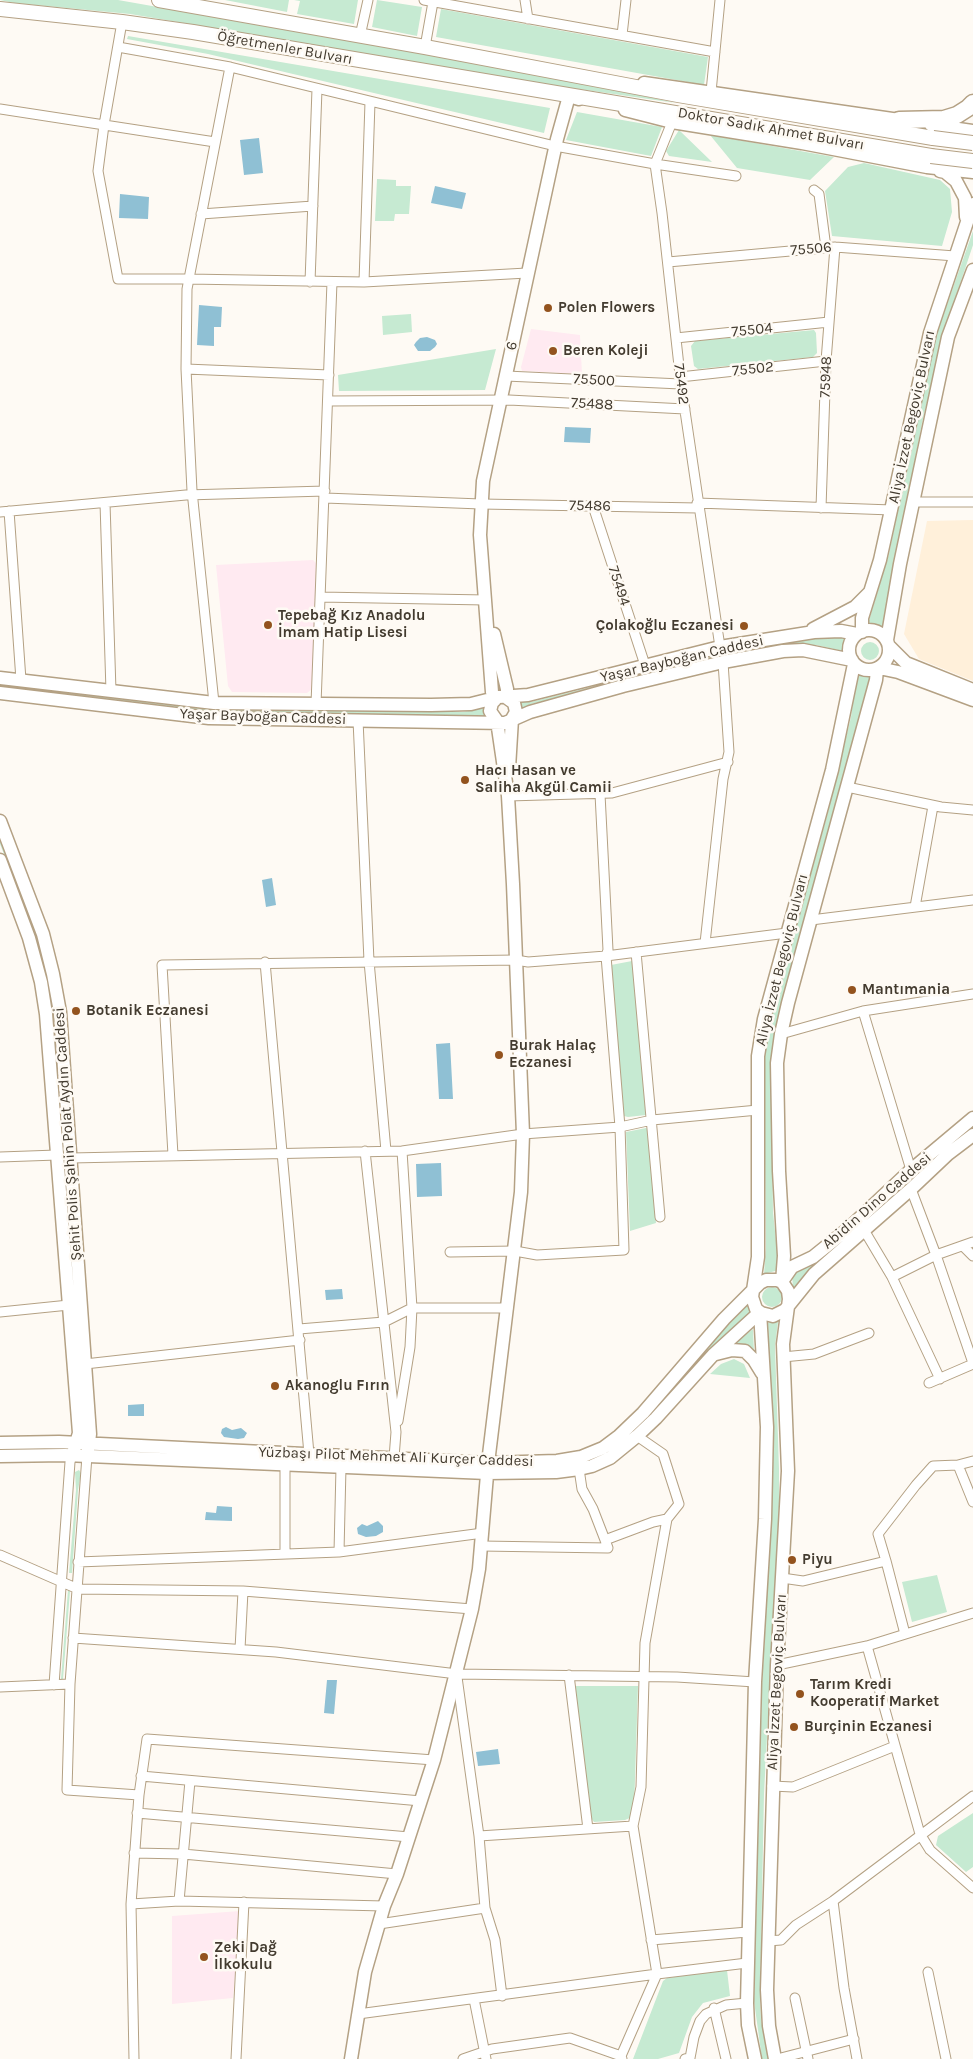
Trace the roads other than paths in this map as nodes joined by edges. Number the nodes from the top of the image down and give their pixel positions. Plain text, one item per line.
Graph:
1 (159, 0) edge
2 (368, 0) edge
3 (524, 0) edge
4 (626, 0) edge
5 (720, 0) edge
6 (429, 1) edge
7 (199, 4) edge
8 (0, 9) edge
9 (528, 18) junction
10 (122, 22) junction
11 (622, 35) junction
12 (360, 36) junction
13 (118, 47) junction
14 (425, 47) junction
15 (715, 52) junction
16 (230, 68) junction
17 (573, 74) junction
18 (317, 89) junction
19 (711, 92) junction
20 (569, 96) junction
21 (370, 102) junction
22 (973, 103) edge
23 (0, 110) edge
24 (899, 120) junction
25 (672, 122) junction
26 (104, 125) junction
27 (950, 128) junction
28 (973, 130) edge
29 (215, 142) junction
30 (973, 143) edge
31 (555, 146) junction
32 (973, 161) edge
33 (929, 162) junction
34 (655, 164) junction
35 (944, 169) junction
36 (973, 172) edge
37 (736, 176) dead end
38 (814, 190) dead end
39 (973, 204) edge
40 (313, 206) junction
41 (201, 214) junction
42 (966, 227) junction
43 (830, 248) junction
44 (955, 256) junction
45 (668, 262) junction
46 (973, 270) edge
47 (527, 273) junction
48 (188, 278) junction
49 (310, 282) junction
50 (332, 282) junction
51 (364, 282) junction
52 (828, 322) junction
53 (676, 338) junction
54 (826, 361) junction
55 (186, 369) junction
56 (329, 375) junction
57 (506, 376) junction
58 (681, 381) junction
59 (328, 401) junction
60 (500, 401) junction
61 (685, 409) junction
62 (192, 495) junction
63 (325, 495) junction
64 (913, 502) junction
65 (973, 502) edge
66 (105, 503) junction
67 (481, 504) junction
68 (698, 505) junction
69 (593, 506) junction
70 (821, 508) junction
71 (892, 510) junction
72 (5, 512) edge
73 (871, 591) junction
74 (320, 597) junction
75 (486, 600) junction
76 (804, 633) junction
77 (859, 633) junction
78 (888, 643) junction
79 (720, 648) junction
80 (724, 662) junction
81 (853, 662) junction
82 (645, 666) junction
83 (878, 669) junction
84 (0, 678) edge
85 (21, 680) junction
86 (973, 690) edge
87 (111, 691) junction
88 (0, 693) edge
89 (501, 699) junction
90 (973, 700) edge
91 (214, 703) junction
92 (316, 704) junction
93 (512, 719) junction
94 (358, 720) junction
95 (497, 721) junction
96 (728, 762) junction
97 (847, 787) junction
98 (600, 794) junction
99 (508, 796) junction
100 (933, 806) junction
101 (973, 810) edge
102 (0, 821) edge
103 (0, 860) edge
104 (973, 900) edge
105 (915, 907) junction
106 (811, 920) junction
107 (787, 933) junction
108 (705, 943) junction
109 (636, 952) junction
110 (606, 956) junction
111 (516, 960) junction
112 (369, 961) junction
113 (265, 962) junction
114 (973, 994) edge
115 (863, 1011) junction
116 (781, 1034) junction
117 (758, 1110) junction
118 (973, 1118) edge
119 (652, 1120) junction
120 (620, 1127) junction
121 (523, 1134) junction
122 (973, 1135) edge
123 (366, 1151) junction
124 (386, 1151) junction
125 (402, 1151) junction
126 (282, 1152) junction
127 (57, 1155) junction
128 (173, 1155) junction
129 (0, 1157) edge
130 (71, 1158) junction
131 (911, 1170) junction
132 (910, 1190) junction
133 (660, 1217) dead end
134 (864, 1230) junction
135 (973, 1242) edge
136 (963, 1246) junction
137 (515, 1250) junction
138 (450, 1252) dead end
139 (936, 1255) junction
140 (973, 1256) edge
141 (892, 1277) junction
142 (782, 1282) junction
143 (754, 1291) junction
144 (788, 1305) junction
145 (69, 1306) junction
146 (412, 1308) junction
147 (508, 1308) junction
148 (0, 1312) edge
149 (760, 1312) junction
150 (384, 1322) junction
151 (299, 1329) junction
152 (869, 1334) dead end
153 (300, 1340) junction
154 (713, 1355) junction
155 (783, 1357) junction
156 (85, 1364) junction
157 (973, 1364) edge
158 (764, 1375) junction
159 (940, 1379) junction
160 (929, 1383) dead end
161 (396, 1432) junction
162 (636, 1436) junction
163 (0, 1443) edge
164 (81, 1449) junction
165 (309, 1454) junction
166 (0, 1456) edge
167 (394, 1458) junction
168 (973, 1461) edge
169 (285, 1464) junction
170 (958, 1465) junction
171 (341, 1467) junction
172 (487, 1468) junction
173 (578, 1469) junction
174 (973, 1502) edge
175 (667, 1519) junction
176 (483, 1533) junction
177 (605, 1540) junction
178 (481, 1546) junction
179 (340, 1552) junction
180 (285, 1554) junction
181 (0, 1555) edge
182 (886, 1561) junction
183 (78, 1562) junction
184 (782, 1578) junction
185 (62, 1582) junction
186 (76, 1588) junction
187 (243, 1591) junction
188 (472, 1609) junction
189 (973, 1613) edge
190 (905, 1634) junction
191 (73, 1638) junction
192 (867, 1646) junction
193 (240, 1649) junction
194 (777, 1665) junction
195 (457, 1674) junction
196 (569, 1675) junction
197 (644, 1676) junction
198 (755, 1682) junction
199 (70, 1684) junction
200 (54, 1685) junction
201 (0, 1686) edge
202 (895, 1746) junction
203 (434, 1760) junction
204 (142, 1776) junction
205 (190, 1781) junction
206 (772, 1786) junction
207 (139, 1795) junction
208 (973, 1796) edge
209 (421, 1801) junction
210 (138, 1813) junction
211 (188, 1817) junction
212 (634, 1826) junction
213 (588, 1829) junction
214 (920, 1834) junction
215 (479, 1836) junction
216 (409, 1837) junction
217 (134, 1853) junction
218 (183, 1854) junction
219 (397, 1874) junction
220 (973, 1888) edge
221 (179, 1901) junction
222 (833, 1901) junction
223 (244, 1902) junction
224 (131, 1904) junction
225 (384, 1906) junction
226 (485, 1908) junction
227 (379, 1924) junction
228 (748, 1932) junction
229 (651, 1940) junction
230 (768, 1941) junction
231 (748, 1963) junction
232 (928, 1972) dead end
233 (657, 1974) junction
234 (502, 1996) junction
235 (795, 1998) dead end
236 (474, 1999) junction
237 (747, 2003) junction
238 (714, 2008) junction
239 (358, 2014) junction
240 (854, 2039) junction
241 (486, 2055) edge
242 (807, 2055) edge
243 (622, 2058) edge
244 (134, 2059) edge
245 (236, 2059) edge
246 (351, 2059) edge
247 (464, 2059) edge
248 (685, 2059) edge
249 (726, 2059) edge
250 (755, 2059) edge
251 (776, 2059) edge
252 (857, 2059) edge
253 (946, 2059) edge

1 - 7 main road, Öğretmenler Bulvarı
2 - 12 street
3 - 9 street
4 - 11 street
5 - 15 street
6 - 9 street
6 - 14 street
7 - 12 main road, Öğretmenler Bulvarı
8 - 10 main road, Öğretmenler Bulvarı
9 - 11 street
10 - 13 street
10 - 20 main road, Öğretmenler Bulvarı
11 - 15 street
12 - 14 main road, Öğretmenler Bulvarı
13 - 16 street
13 - 26 street
14 - 17 main road, Öğretmenler Bulvarı
15 - 19 street
16 - 18 street
16 - 29 street
17 - 19 main road
17 - 30 main road, Doktor Sadık Ahmet Bulvarı, bridge
18 - 21 street
18 - 40 street
19 - 24 main road
20 - 25 main road
20 - 31 main road, 6
20 - 33 main road, Doktor Sadık Ahmet Bulvarı
21 - 31 street
21 - 51 street
22 - 24 highway
23 - 26 street
24 - 27 main road
25 - 33 main road
25 - 34 street, 75492
26 - 29 street
26 - 48 street
27 - 28 main road
27 - 35 main road
29 - 41 street
31 - 34 street
31 - 47 main road, 6
32 - 33 main road, Doktor Sadık Ahmet Bulvarı, bridge
33 - 35 main road
33 - 42 main road
34 - 37 street
34 - 45 street, 75492
35 - 36 main road
38 - 43 street, 75948
39 - 42 main road, Aliya İzzet Begoviç Bulvarı
40 - 41 street
40 - 49 street
41 - 48 street
42 - 44 main road, Aliya İzzet Begoviç Bulvarı
43 - 44 street, 75506
43 - 45 street, 75506
43 - 52 street, 75948
44 - 71 main road, Aliya İzzet Begoviç Bulvarı
45 - 53 street, 75492
46 - 64 main road, Aliya İzzet Begoviç Bulvarı
47 - 51 street
47 - 57 main road, 6
48 - 49 street
48 - 55 street
49 - 50 street
50 - 51 street
50 - 56 street
52 - 53 street, 75504
52 - 54 street, 75948
53 - 58 street, 75492
54 - 58 street, 75502
54 - 70 street, 75948
55 - 56 street
55 - 62 street
56 - 59 street
57 - 58 street, 75500
57 - 60 main road, 6
58 - 61 street, 75492
59 - 60 street, 75488
59 - 63 street
60 - 61 street, 75488
60 - 67 main road, 6
61 - 68 street, 75492
62 - 63 street, 75486
62 - 66 street, 75486
62 - 91 street
63 - 67 street, 75486
63 - 74 street
64 - 65 street
64 - 78 main road, Aliya İzzet Begoviç Bulvarı
66 - 72 street, 75486
66 - 87 street
67 - 69 street, 75486
67 - 75 main road, 6
68 - 69 street, 75486
68 - 70 street, 75486
68 - 79 street, 75492
69 - 82 street, 75494
70 - 71 street, 75486
71 - 73 main road, Aliya İzzet Begoviç Bulvarı
72 - 85 street
73 - 76 main road
73 - 77 main road, Aliya İzzet Begoviç Bulvarı
74 - 75 street
74 - 92 street
75 - 89 main road, 6
76 - 77 main road, Yaşar Bayboğan Caddesi
76 - 79 main road, Yaşar Bayboğan Caddesi
77 - 78 main road
77 - 81 main road
78 - 83 main road
78 - 86 main road
79 - 82 main road, Yaşar Bayboğan Caddesi
80 - 81 main road, Yaşar Bayboğan Caddesi
80 - 93 main road, Yaşar Bayboğan Caddesi
80 - 96 street
81 - 83 main road
81 - 107 main road, Aliya İzzet Begoviç Bulvarı
82 - 89 main road, Yaşar Bayboğan Caddesi
83 - 90 main road
83 - 97 main road, Aliya İzzet Begoviç Bulvarı
84 - 85 main road, Yaşar Bayboğan Caddesi
85 - 87 main road, Yaşar Bayboğan Caddesi
87 - 91 main road, Yaşar Bayboğan Caddesi
88 - 94 main road, Yaşar Bayboğan Caddesi
89 - 92 main road, Yaşar Bayboğan Caddesi
89 - 93 main road
89 - 95 main road
91 - 92 main road, Yaşar Bayboğan Caddesi
93 - 95 main road
93 - 99 main road
94 - 95 main road, Yaşar Bayboğan Caddesi
94 - 112 street
95 - 99 main road
96 - 98 street
96 - 108 street
97 - 100 street
97 - 106 main road, Aliya İzzet Begoviç Bulvarı
98 - 99 street
98 - 110 street
99 - 111 main road
100 - 101 street
100 - 105 street
102 - 130 main road, Şehit Polis Şahin Polat Aydın Caddesi
103 - 127 main road, Şehit Polis Şahin Polat Aydın Caddesi
104 - 105 street
105 - 106 street
106 - 116 main road, Aliya İzzet Begoviç Bulvarı
107 - 108 street
107 - 117 main road, Aliya İzzet Begoviç Bulvarı
108 - 109 street
109 - 110 street
109 - 119 street
110 - 111 street
110 - 120 street
111 - 112 street
111 - 121 main road
112 - 113 street
112 - 124 street
113 - 126 street
113 - 128 street
114 - 115 street
115 - 116 street
115 - 131 street
116 - 142 main road, Aliya İzzet Begoviç Bulvarı
117 - 119 street
117 - 143 main road, Aliya İzzet Begoviç Bulvarı
118 - 131 main road, Abidin Dino Caddesi
119 - 120 street
119 - 133 street
120 - 121 street
120 - 137 street
121 - 125 street
121 - 137 main road
122 - 132 main road, Abidin Dino Caddesi
123 - 124 street
123 - 126 street
123 - 150 street
124 - 125 street
125 - 146 street
126 - 128 street
126 - 151 street
127 - 129 street
127 - 145 main road, Şehit Polis Şahin Polat Aydın Caddesi
128 - 130 street
130 - 156 main road, Şehit Polis Şahin Polat Aydın Caddesi
131 - 142 main road, Abidin Dino Caddesi
132 - 134 main road, Abidin Dino Caddesi
132 - 139 street
134 - 141 street
134 - 144 main road, Abidin Dino Caddesi
135 - 136 street
136 - 139 street
136 - 140 street
137 - 138 street
137 - 147 main road
139 - 141 street
139 - 157 street
141 - 159 street
142 - 143 main road
142 - 144 main road
143 - 149 main road
143 - 172 main road, Yüzbaşı Pilot Mehmet Ali Kurçer Caddesi
144 - 149 main road
144 - 155 main road, Aliya İzzet Begoviç Bulvarı
145 - 148 street
145 - 164 main road, Şehit Polis Şahin Polat Aydın Caddesi
146 - 147 street
146 - 150 street
146 - 161 street
147 - 172 main road
149 - 154 main road, Yüzbaşı Pilot Mehmet Ali Kurçer Caddesi
149 - 158 main road, Aliya İzzet Begoviç Bulvarı
150 - 151 street
150 - 161 street
151 - 153 street
152 - 155 street
153 - 156 street
153 - 165 street
154 - 158 main road
154 - 162 main road, Yüzbaşı Pilot Mehmet Ali Kurçer Caddesi
155 - 184 main road, Aliya İzzet Begoviç Bulvarı
156 - 164 main road, Şehit Polis Şahin Polat Aydın Caddesi
157 - 159 street
158 - 198 main road, Aliya İzzet Begoviç Bulvarı
159 - 160 street
161 - 167 street
162 - 173 main road, Yüzbaşı Pilot Mehmet Ali Kurçer Caddesi
162 - 175 street
163 - 164 main road, Yüzbaşı Pilot Mehmet Ali Kurçer Caddesi
164 - 165 main road, Yüzbaşı Pilot Mehmet Ali Kurçer Caddesi
164 - 166 main road, Yüzbaşı Pilot Mehmet Ali Kurçer Caddesi
164 - 169 main road, Yüzbaşı Pilot Mehmet Ali Kurçer Caddesi
164 - 183 street
164 - 185 street
165 - 167 main road, Yüzbaşı Pilot Mehmet Ali Kurçer Caddesi
167 - 172 main road, Yüzbaşı Pilot Mehmet Ali Kurçer Caddesi
168 - 170 street
169 - 171 main road, Yüzbaşı Pilot Mehmet Ali Kurçer Caddesi
169 - 180 street
170 - 174 street
170 - 182 street
171 - 172 main road, Yüzbaşı Pilot Mehmet Ali Kurçer Caddesi
171 - 179 street
172 - 173 main road, Yüzbaşı Pilot Mehmet Ali Kurçer Caddesi
172 - 176 main road
173 - 177 street
175 - 177 street
175 - 197 street
176 - 178 main road
176 - 179 street
177 - 178 street
178 - 188 main road
179 - 180 street
180 - 183 street
181 - 185 street
182 - 184 street
182 - 190 street
183 - 186 street
184 - 194 main road, Aliya İzzet Begoviç Bulvarı
185 - 186 street
185 - 200 street
186 - 187 street
186 - 191 street
187 - 188 street
187 - 193 street
188 - 195 main road
189 - 190 street
190 - 192 street
191 - 193 street
191 - 199 street
192 - 194 street
192 - 202 street
193 - 195 street
194 - 206 main road, Aliya İzzet Begoviç Bulvarı
195 - 196 street
195 - 203 main road
195 - 215 street
196 - 197 street
196 - 213 street
197 - 198 street
197 - 212 street
198 - 228 main road, Aliya İzzet Begoviç Bulvarı
199 - 200 street
199 - 207 street
200 - 201 street
202 - 206 street
202 - 214 street
203 - 204 street
203 - 209 main road
204 - 205 street
204 - 207 street
205 - 209 street
205 - 211 street
206 - 230 main road, Aliya İzzet Begoviç Bulvarı
207 - 210 street
208 - 214 street
209 - 216 main road
210 - 211 street
210 - 217 street
211 - 216 street
211 - 218 street
212 - 213 street
212 - 229 street
213 - 215 street
214 - 220 street
214 - 222 street
215 - 226 street
216 - 219 main road
217 - 218 street
217 - 224 street
218 - 219 street
218 - 221 street
219 - 225 main road
221 - 223 street
221 - 224 street
222 - 230 street
222 - 240 street
223 - 225 street
223 - 245 street
224 - 244 street
225 - 227 main road
226 - 227 street
226 - 234 street
227 - 239 main road
228 - 229 street
228 - 231 main road, Aliya İzzet Begoviç Bulvarı
229 - 233 street
230 - 251 main road, Aliya İzzet Begoviç Bulvarı
231 - 233 street
231 - 237 main road, Aliya İzzet Begoviç Bulvarı
232 - 253 street
233 - 234 street
233 - 243 street
234 - 236 street
235 - 242 street
236 - 239 street
236 - 241 street
237 - 238 street
237 - 250 main road, Aliya İzzet Begoviç Bulvarı
238 - 248 street
238 - 249 street
239 - 246 main road
240 - 242 street
240 - 252 street
241 - 243 street
241 - 247 street
242 - 251 street

